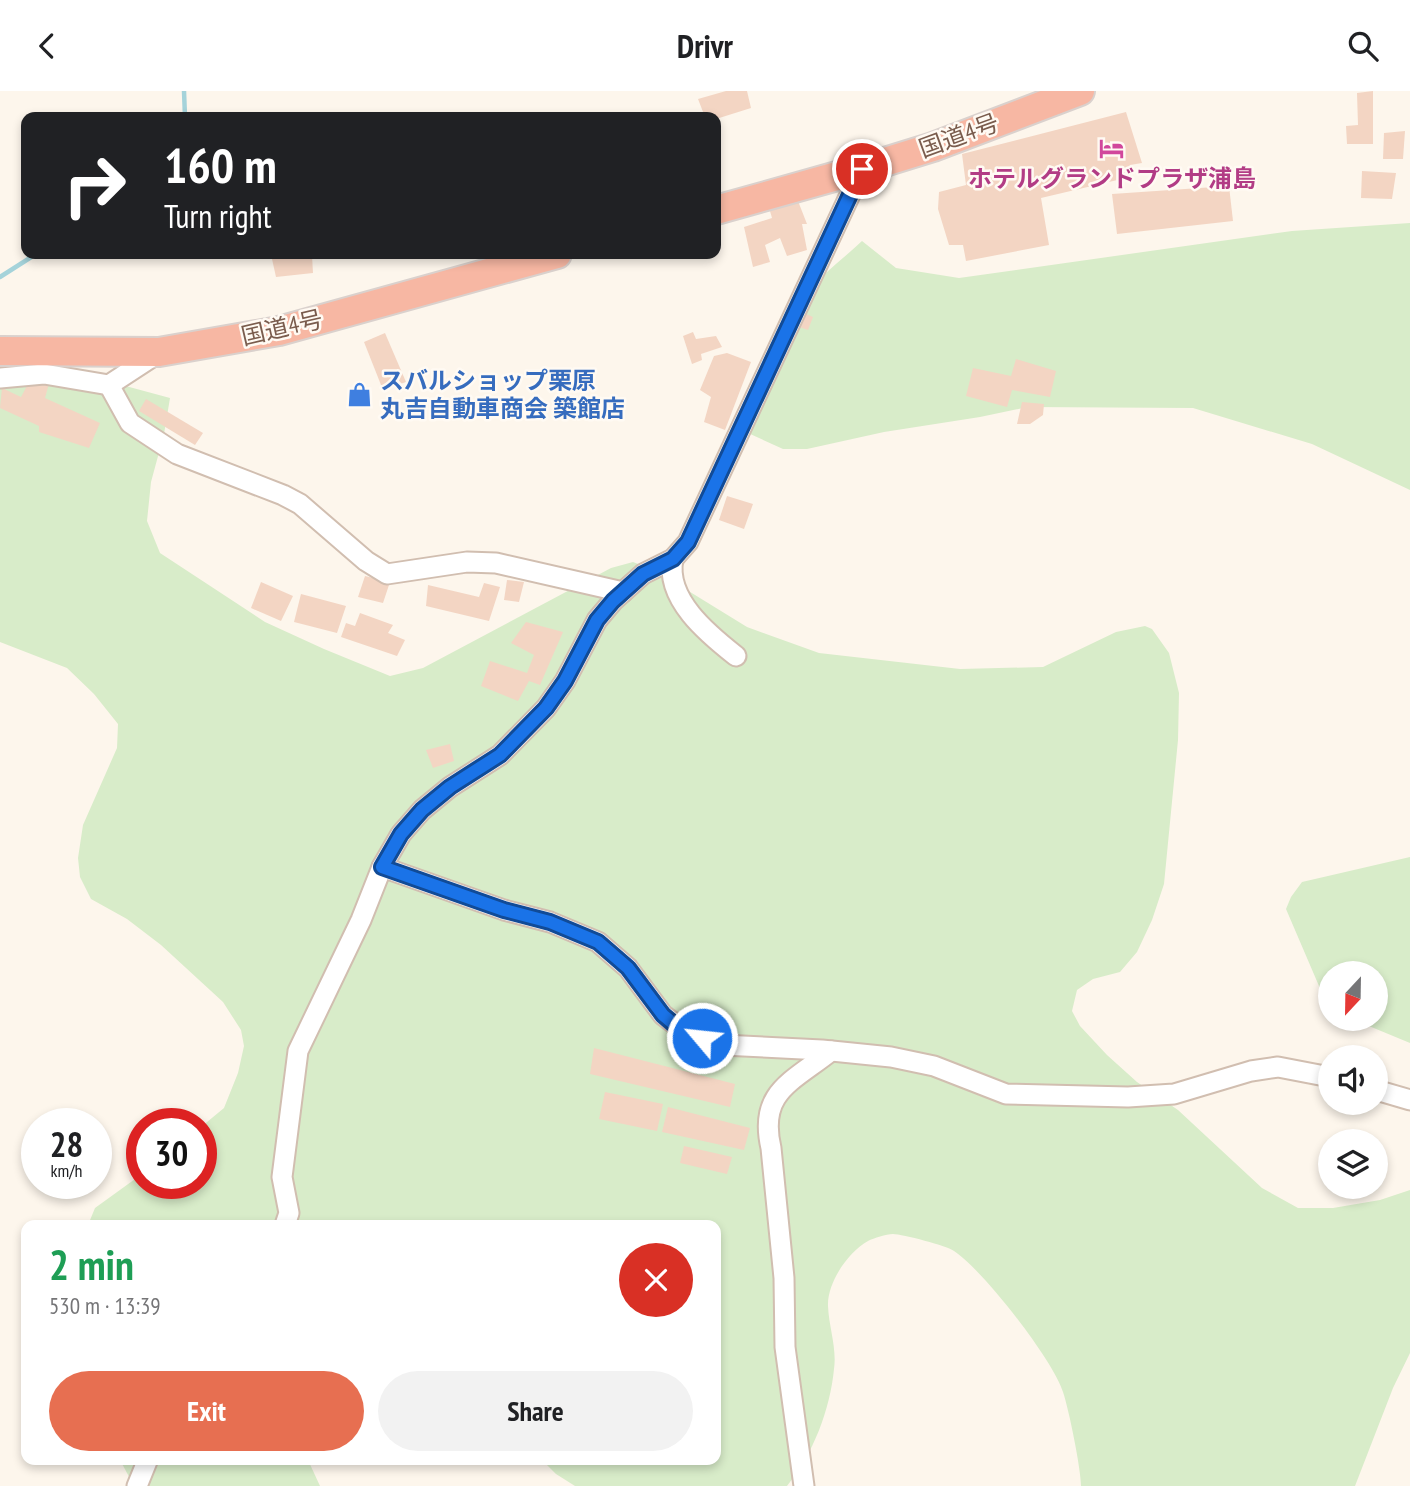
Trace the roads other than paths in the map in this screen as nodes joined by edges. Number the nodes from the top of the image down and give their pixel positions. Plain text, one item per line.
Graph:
1 (1080, 91) edge
2 (862, 169) junction
3 (721, 209) edge
4 (539, 259) edge
5 (0, 351) edge
6 (159, 352) junction
7 (0, 378) edge
8 (110, 385) junction
9 (673, 559) junction
10 (624, 592) junction
11 (736, 656) dead end
12 (382, 867) junction
13 (831, 1051) junction
14 (1318, 1075) edge
15 (1388, 1094) edge
16 (1410, 1100) edge
17 (287, 1220) edge
18 (146, 1465) edge
19 (137, 1486) edge
20 (804, 1486) edge

1 - 2 highway, 国道4号
2 - 3 highway, 国道4号
2 - 9 street
4 - 6 highway, 国道4号
5 - 6 highway, 国道4号
6 - 8 street
7 - 8 street
8 - 10 street
9 - 10 street
9 - 11 street
10 - 12 street
12 - 13 street
12 - 17 street
13 - 14 street
13 - 20 street
15 - 16 street
18 - 19 street

